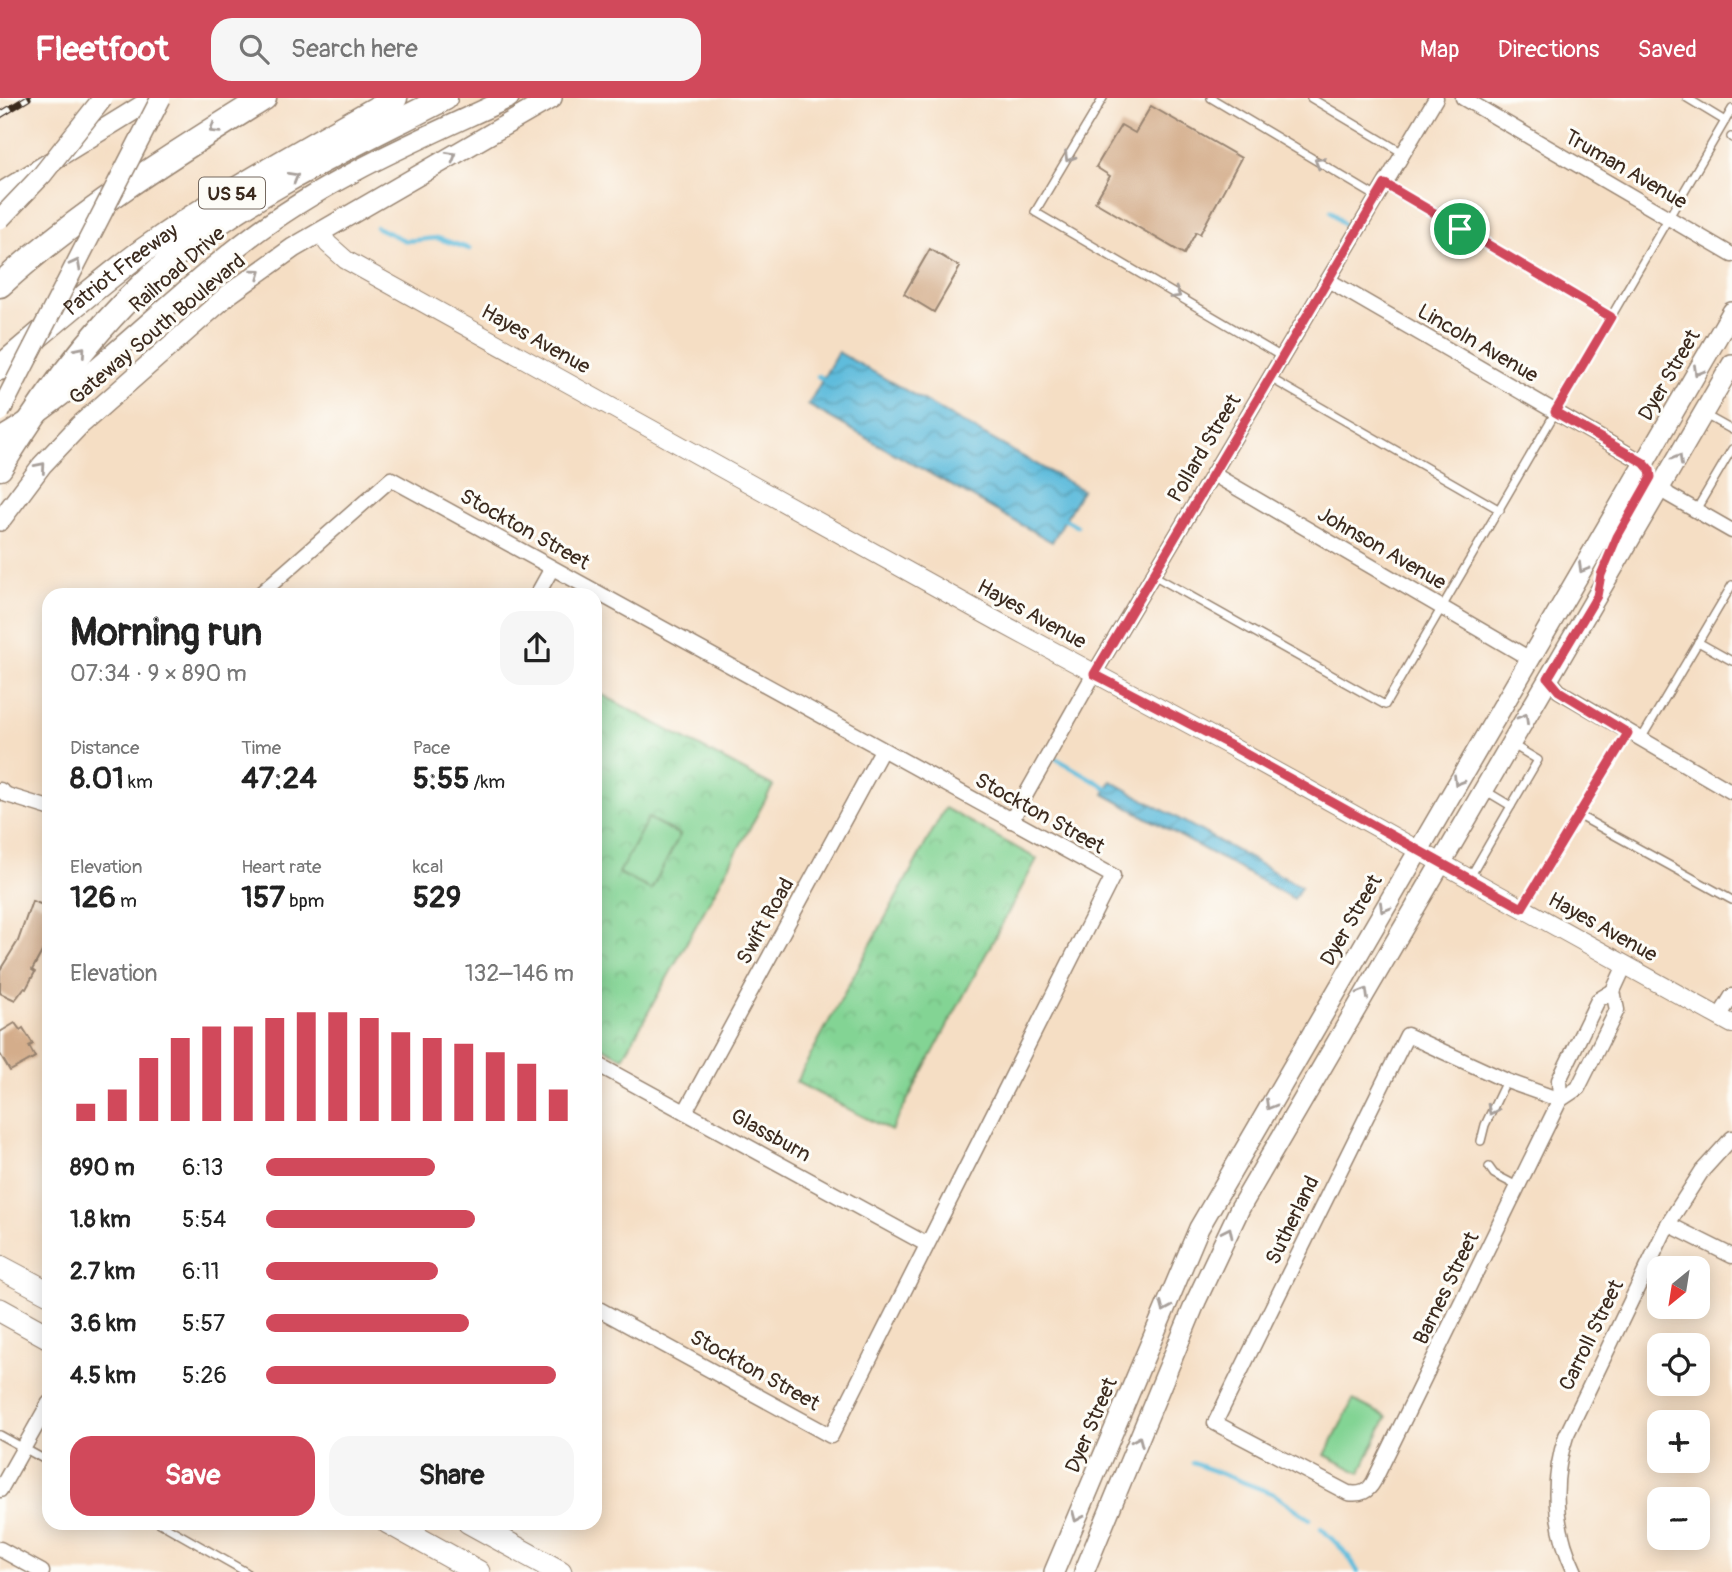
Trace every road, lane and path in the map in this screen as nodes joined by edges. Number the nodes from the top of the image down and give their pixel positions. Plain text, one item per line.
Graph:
1 (103, 98) edge
2 (154, 98) edge
3 (161, 98) edge
4 (264, 98) edge
5 (394, 98) edge
6 (445, 98) edge
7 (509, 98) edge
8 (552, 98) edge
9 (1103, 98) edge
10 (1211, 98) edge
11 (1311, 98) edge
12 (1436, 98) edge
13 (1463, 98) edge
14 (1687, 98) edge
15 (1732, 109) edge
16 (1726, 121) junction
17 (1403, 153) junction
18 (1381, 191) junction
19 (0, 193) edge
20 (1668, 218) junction
21 (0, 219) edge
22 (320, 232) junction
23 (1732, 255) edge
24 (1328, 280) junction
25 (0, 285) edge
26 (1732, 312) edge
27 (1611, 317) junction
28 (1282, 357) junction
29 (1732, 364) edge
30 (0, 368) edge
31 (1270, 378) junction
32 (0, 412) edge
33 (1555, 412) junction
34 (1704, 414) junction
35 (1732, 430) edge
36 (0, 438) edge
37 (1732, 449) edge
38 (1644, 463) junction
39 (0, 467) edge
40 (1213, 474) junction
41 (1662, 488) junction
42 (1500, 510) junction
43 (1696, 510) junction
44 (0, 521) edge
45 (1732, 531) edge
46 (552, 568) junction
47 (1153, 575) junction
48 (1732, 585) edge
49 (267, 588) edge
50 (541, 588) edge
51 (588, 588) edge
52 (602, 596) edge
53 (1597, 596) junction
54 (1443, 608) junction
55 (1698, 642) junction
56 (1530, 659) junction
57 (1732, 662) edge
58 (1094, 674) junction
59 (1548, 678) junction
60 (1635, 736) junction
61 (1510, 743) junction
62 (882, 750) junction
63 (1482, 789) junction
64 (1732, 792) edge
65 (2, 794) edge
66 (42, 806) edge
67 (1511, 806) junction
68 (1578, 816) junction
69 (1011, 821) junction
70 (1418, 849) junction
71 (1440, 861) junction
72 (1470, 878) junction
73 (1732, 900) edge
74 (1522, 908) junction
75 (1625, 965) junction
76 (1613, 991) junction
77 (1732, 996) edge
78 (1726, 1021) edge
79 (602, 1067) edge
80 (1507, 1081) junction
81 (1560, 1100) junction
82 (685, 1112) junction
83 (1732, 1138) edge
84 (1481, 1141) dead end
85 (1489, 1167) dead end
86 (1519, 1187) junction
87 (1668, 1224) junction
88 (926, 1244) junction
89 (1732, 1256) edge
90 (0, 1268) edge
91 (42, 1289) edge
92 (0, 1310) edge
93 (602, 1311) edge
94 (42, 1333) edge
95 (42, 1416) edge
96 (0, 1434) edge
97 (24, 1448) junction
98 (42, 1458) edge
99 (0, 1490) edge
100 (1365, 1492) joint
101 (172, 1530) edge
102 (402, 1530) edge
103 (483, 1530) edge
104 (0, 1549) edge
105 (42, 1572) edge
106 (246, 1572) edge
107 (478, 1572) edge
108 (559, 1572) edge
109 (1054, 1572) edge
110 (1084, 1572) edge
111 (1575, 1572) edge

1 - 21 main road, bridge
2 - 19 main road
32 -> 3 main road, bridge
4 -> 25 highway
5 - 30 highway, Patriot Freeway / US 54
39 -> 6 highway
7 - 36 main road, Railroad Drive
22 -> 8 main road, Gateway South Boulevard
9 -> 28 lane
18 -> 10 lane
11 - 17 lane
12 - 17 street, Pollard Street
13 - 20 street, Truman Avenue
14 - 16 lane
15 - 16 lane
16 - 20 lane
17 - 18 street, Pollard Street
18 - 24 street, Pollard Street
18 - 27 lane
20 - 23 street, Truman Avenue
20 - 27 lane
44 -> 22 main road, Gateway South Boulevard
22 - 58 street, Hayes Avenue
24 - 28 street, Pollard Street
24 - 33 street, Lincoln Avenue
26 -> 38 main road, Dyer Street
27 - 33 lane
28 - 31 street, Pollard Street
29 - 34 main road
31 - 40 street, Pollard Street
31 - 42 lane
33 - 38 street, Lincoln Avenue
33 - 42 lane
34 - 35 lane
41 -> 34 main road
37 - 43 lane
38 - 53 main road
38 -> 56 main road, Dyer Street
40 - 47 street, Pollard Street
40 - 54 street, Johnson Avenue
41 - 43 street
41 - 53 main road
42 - 54 lane
43 - 45 street
46 - 49 street, Stockton Street
46 - 50 street
46 - 51 street, Stockton Street
47 - 54 lane
47 - 58 street, Pollard Street
48 - 55 lane
52 - 62 street, Stockton Street
53 - 59 main road
54 - 56 street, Johnson Avenue
55 - 57 lane
55 - 60 lane
56 -> 70 main road, Dyer Street
58 - 69 street, Pollard Street
58 - 70 street, Hayes Avenue
59 - 60 street
61 -> 59 main road
60 - 64 street
60 - 68 lane
61 - 63 main road
61 - 67 lane
62 - 69 street, Stockton Street
62 - 82 street, Swift Road
63 - 67 lane
63 - 71 main road
65 - 66 street
67 - 72 lane
68 - 73 lane
68 - 74 lane
69 - 88 street, Stockton Street
70 - 71 street, Hayes Avenue
70 -> 109 main road, Dyer Street
71 - 72 street, Hayes Avenue
110 -> 71 main road
72 - 74 street, Hayes Avenue
74 - 75 street, Hayes Avenue
75 - 76 street, Barnes Street
75 - 78 street, Hayes Avenue
76 - 81 street, Barnes Street
76 - 81 street, Barnes Street
77 - 78 street
79 - 82 street, Glassburn
80 - 81 street, Sutherland
80 -> 84 lane
80 - 100 street, Sutherland
81 - 86 street, Barnes Street
82 - 88 street, Glassburn
83 - 87 street, Carroll Street
85 - 86 lane
86 - 100 street, Barnes Street
87 - 89 street
87 - 111 street, Carroll Street
88 - 93 street, Stockton Street
90 - 91 main road
92 - 94 main road
95 - 97 street
96 - 97 lane
97 - 98 lane
97 - 99 street
101 - 106 lane
102 - 107 main road
103 - 108 main road
104 - 105 street

